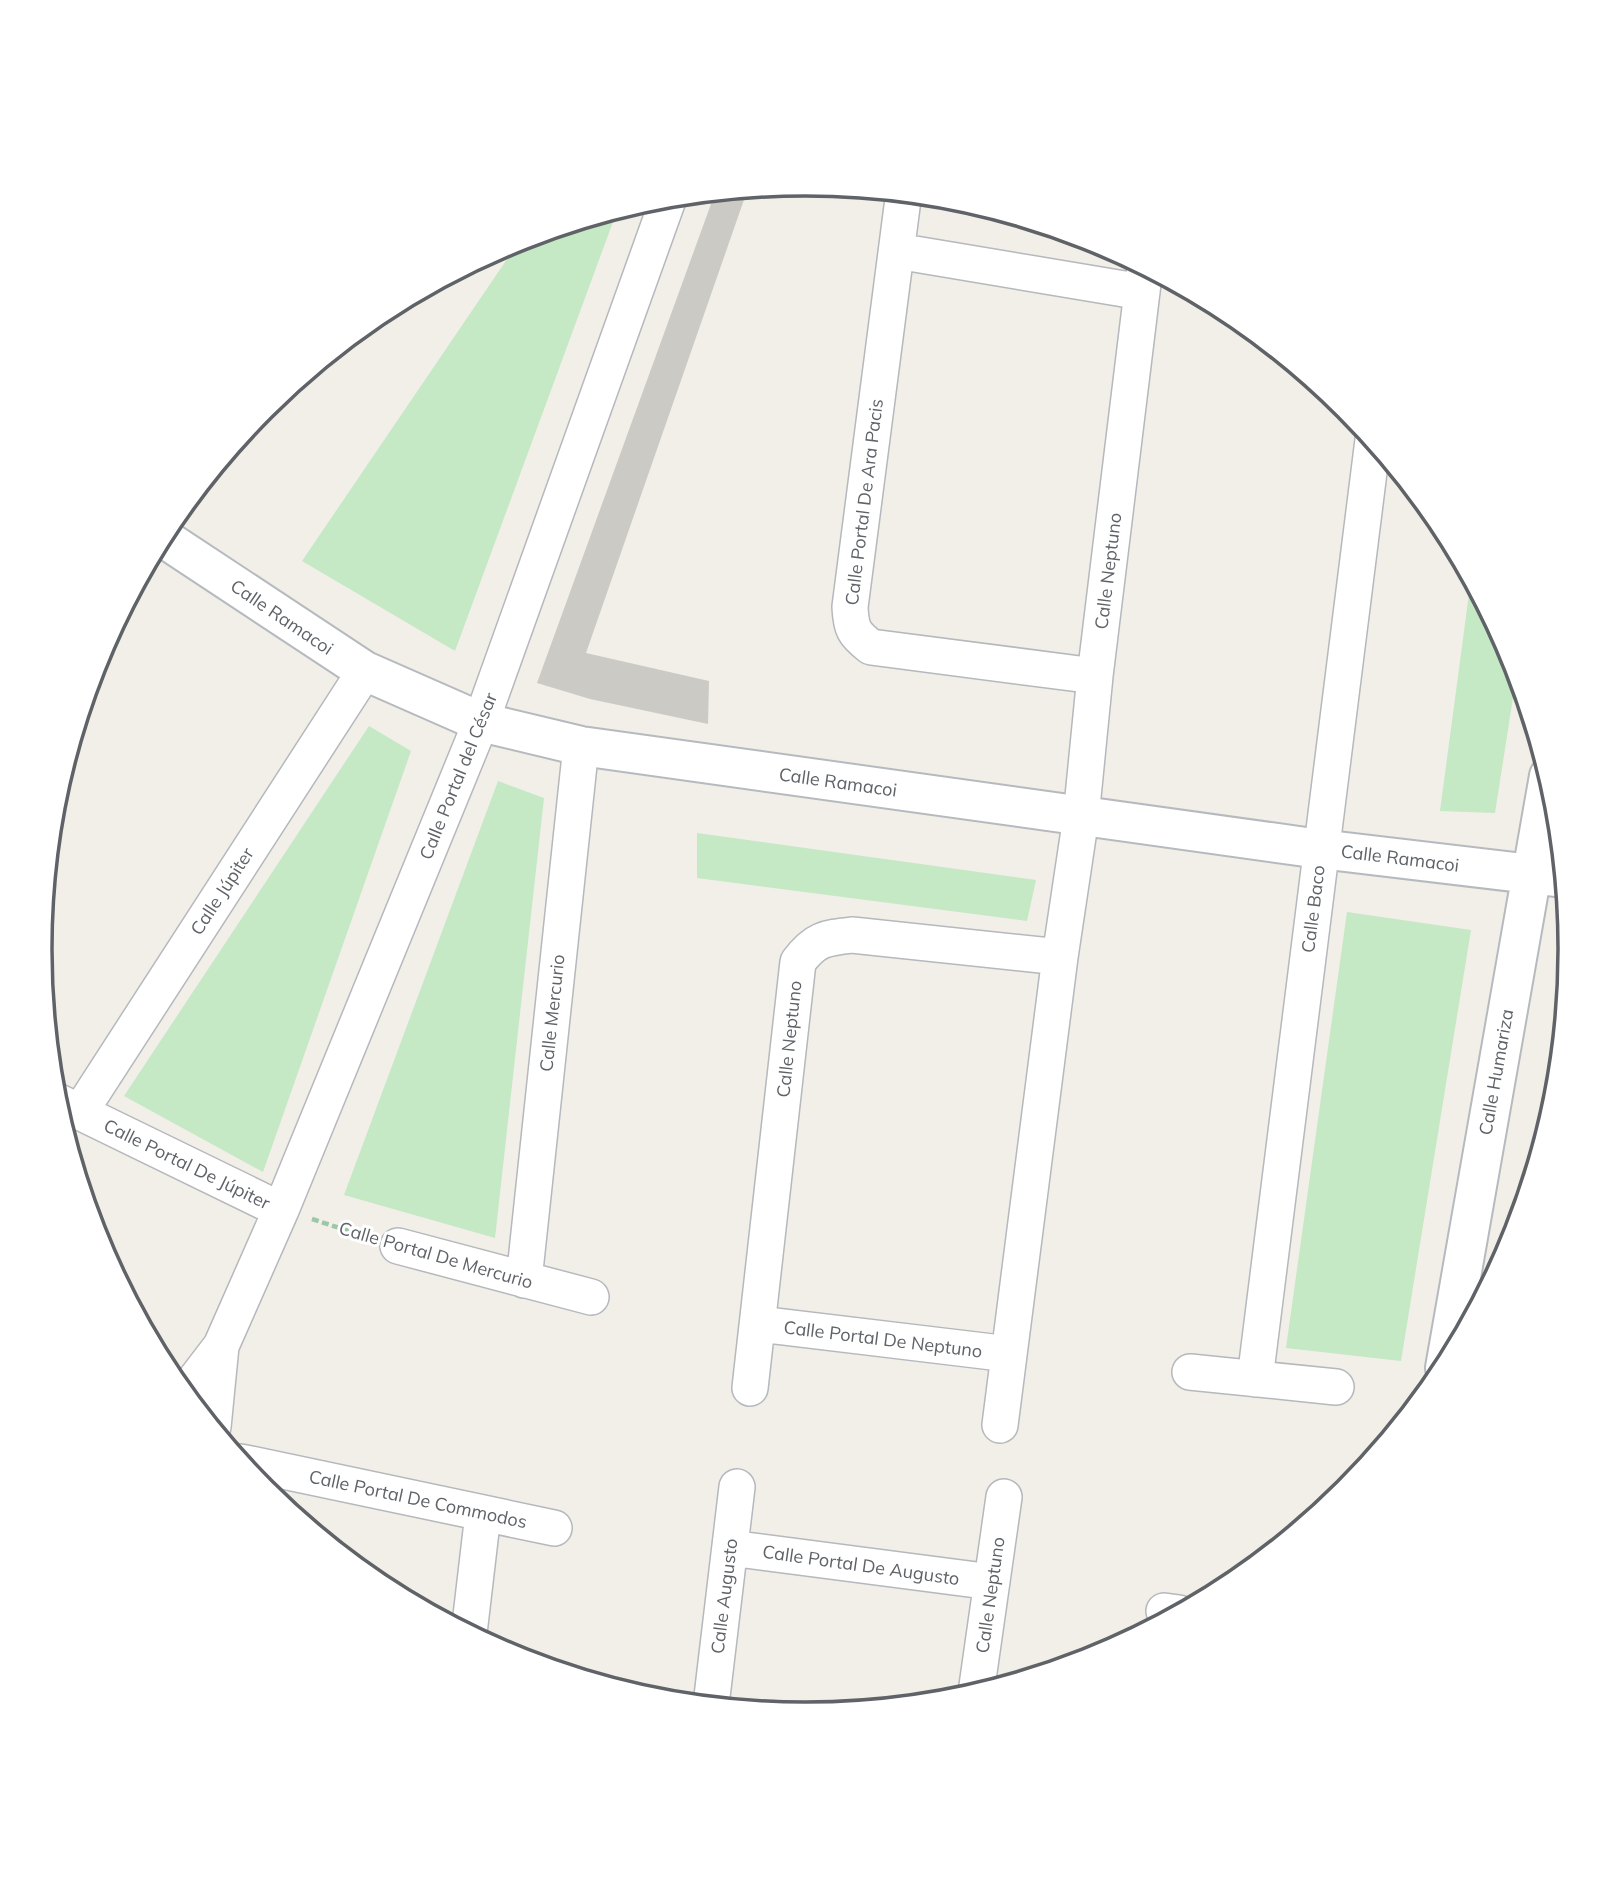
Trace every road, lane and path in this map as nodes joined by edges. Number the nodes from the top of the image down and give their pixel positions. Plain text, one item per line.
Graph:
1 (903, 202) edge
2 (665, 209) edge
3 (897, 251) junction
4 (1144, 280) edge
5 (1371, 452) edge
6 (172, 543) edge
7 (365, 671) junction
8 (1095, 676) junction
9 (481, 722) junction
10 (580, 746) junction
11 (1082, 817) junction
12 (1548, 826) edge
13 (1320, 849) junction
14 (1547, 876) edge
15 (1060, 957) junction
16 (69, 1105) edge
17 (69, 1107) edge
18 (281, 1210) junction
19 (398, 1247) joint
20 (524, 1280) junction
21 (591, 1297) dead end
22 (758, 1324) junction
23 (1452, 1336) edge
24 (221, 1346) junction
25 (1009, 1354) junction
26 (1190, 1372) dead end
27 (1255, 1379) junction
28 (192, 1384) edge
29 (1336, 1387) dead end
30 (750, 1388) dead end
31 (214, 1415) edge
32 (1000, 1424) dead end
33 (259, 1466) edge
34 (737, 1487) dead end
35 (1004, 1497) dead end
36 (483, 1514) junction
37 (554, 1528) dead end
38 (730, 1548) junction
39 (992, 1582) junction
40 (470, 1623) edge
41 (978, 1682) edge
42 (712, 1696) edge

1 - 3 street, Calle Portal De Ara Pacis
2 - 9 street, Calle Portal del César
3 - 4 street
3 - 8 street, Calle Portal De Ara Pacis
4 - 8 street, Calle Neptuno
5 - 13 street, Calle Baco
6 - 7 street, Calle Ramacoi
7 - 9 street, Calle Ramacoi
7 - 16 street, Calle Júpiter
8 - 11 street, Calle Neptuno
9 - 10 street, Calle Ramacoi
9 - 18 street, Calle Portal del César
10 - 11 street, Calle Ramacoi
10 - 20 street, Calle Mercurio
11 - 13 street, Calle Ramacoi
11 - 15 street, Calle Neptuno
12 - 14 street, Calle Humariza
13 - 14 street, Calle Ramacoi
13 - 27 street, Calle Baco
14 - 23 street, Calle Humariza
15 - 22 street, Calle Neptuno
15 - 25 street, Calle Neptuno
17 - 18 street, Calle Portal De Júpiter
18 - 19 path, Calle Portal De Mercurio
18 - 24 street, Calle Portal del César
19 - 20 street, Calle Portal De Mercurio
20 - 21 street, Calle Portal De Mercurio
22 - 25 street, Calle Portal De Neptuno
22 - 30 street, Calle Neptuno
24 - 28 street
24 - 31 street
25 - 32 street, Calle Neptuno
26 - 27 street
27 - 29 street
33 - 36 street, Calle Portal De Commodos
34 - 38 street, Calle Augusto
35 - 39 street, Calle Neptuno
36 - 37 street, Calle Portal De Commodos
36 - 40 street
38 - 39 street, Calle Portal De Augusto
38 - 42 street, Calle Augusto
39 - 41 street, Calle Neptuno

